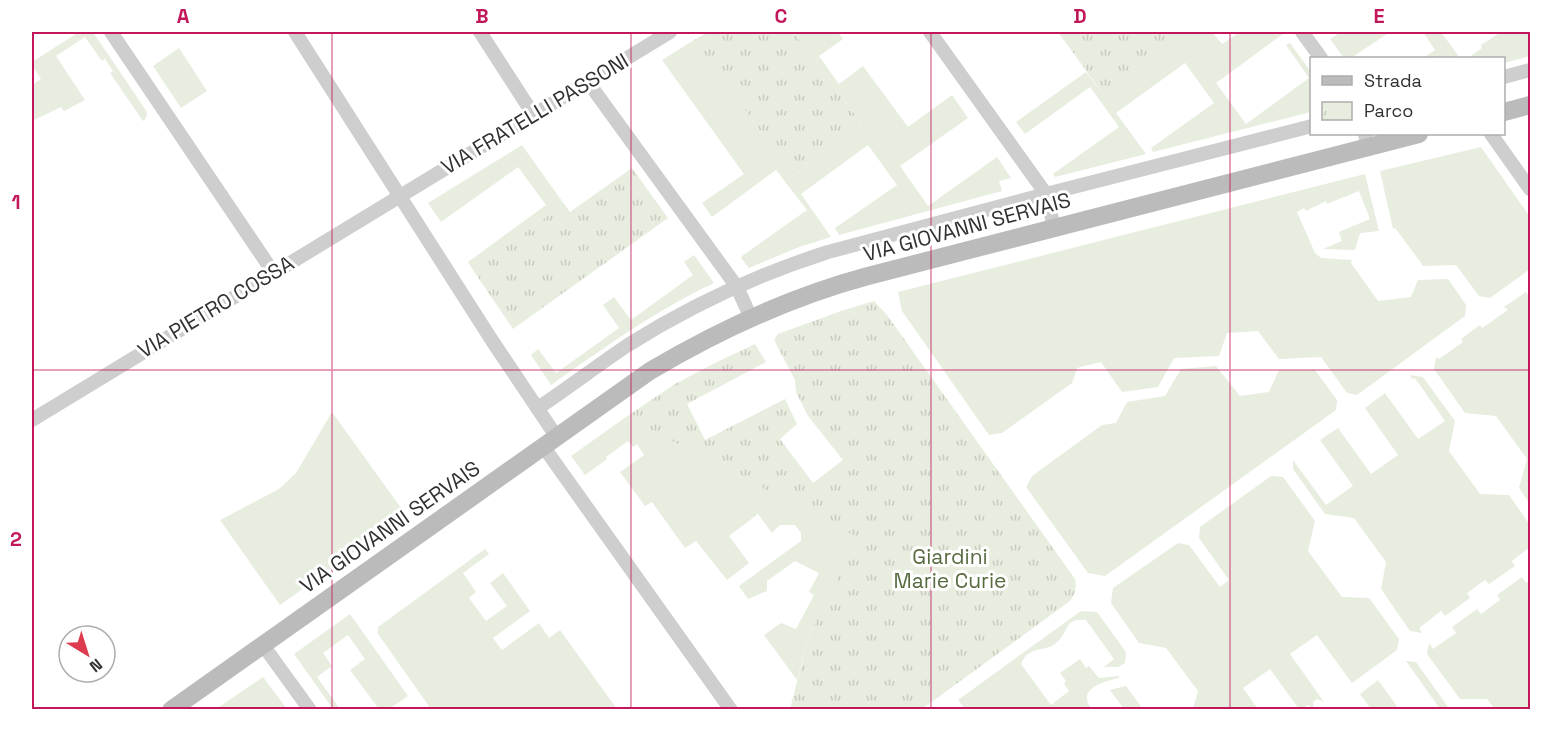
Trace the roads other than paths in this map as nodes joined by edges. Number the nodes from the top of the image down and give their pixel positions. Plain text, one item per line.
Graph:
1 (111, 32) edge
2 (295, 32) edge
3 (480, 32) edge
4 (670, 32) edge
5 (930, 32) edge
6 (1302, 32) edge
7 (1320, 57) edge
8 (1530, 70) edge
9 (1505, 76) edge
10 (588, 81) junction
11 (1530, 105) edge
12 (1505, 111) edge
13 (533, 114) junction
14 (1310, 126) edge
15 (1410, 135) edge
16 (1492, 135) edge
17 (1366, 140) edge
18 (1530, 189) edge
19 (1046, 194) junction
20 (400, 196) junction
21 (1054, 227) junction
22 (273, 272) junction
23 (737, 288) junction
24 (751, 318) junction
25 (538, 408) junction
26 (32, 420) edge
27 (550, 441) junction
28 (263, 645) junction
29 (171, 710) edge
30 (310, 710) edge
31 (731, 710) edge

1 - 22 street
2 - 20 street
3 - 13 street
4 - 10 street, VIA FRATELLI PASSONI
5 - 19 street
6 - 7 street
8 - 9 street
10 - 13 street, VIA FRATELLI PASSONI
10 - 23 street
11 - 12 street
13 - 20 street, VIA FRATELLI PASSONI
14 - 19 street, VIA GIOVANNI SERVAIS
15 - 17 street, VIA GIOVANNI SERVAIS
16 - 18 street
17 - 21 street, VIA GIOVANNI SERVAIS
19 - 21 street
19 - 23 street, VIA GIOVANNI SERVAIS
20 - 22 street, VIA PIETRO COSSA
20 - 25 street
21 - 24 street, VIA GIOVANNI SERVAIS
22 - 26 street, VIA PIETRO COSSA
23 - 24 street
23 - 25 street, VIA GIOVANNI SERVAIS
24 - 27 street, VIA GIOVANNI SERVAIS
25 - 27 street
27 - 28 street, VIA GIOVANNI SERVAIS
27 - 31 street
28 - 29 street, VIA GIOVANNI SERVAIS
28 - 30 street

